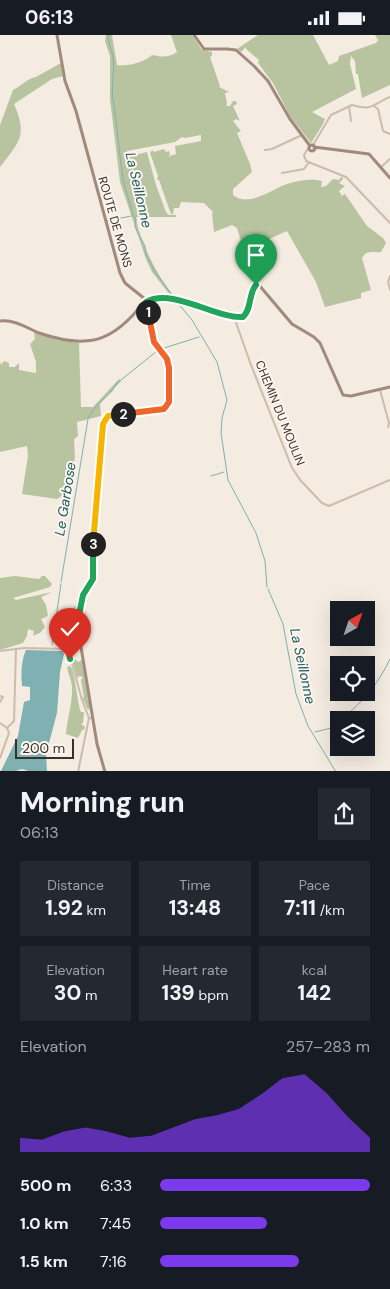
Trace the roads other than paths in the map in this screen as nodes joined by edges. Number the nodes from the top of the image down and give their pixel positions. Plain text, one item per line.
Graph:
1 (57, 35) edge
2 (194, 35) edge
3 (390, 97) edge
4 (379, 104) junction
5 (349, 106) junction
6 (374, 106) junction
7 (378, 108) junction
8 (351, 121) dead end
9 (390, 134) edge
10 (302, 135) junction
11 (312, 147) junction
12 (265, 150) dead end
13 (390, 159) edge
14 (309, 162) junction
15 (381, 167) junction
16 (282, 173) dead end
17 (390, 178) edge
18 (390, 223) edge
19 (390, 276) edge
20 (390, 290) edge
21 (146, 302) junction
22 (234, 316) junction
23 (0, 321) edge
24 (390, 387) edge
25 (380, 389) junction
26 (388, 427) dead end
27 (390, 480) edge
28 (79, 617) junction
29 (79, 624) junction
30 (73, 625) junction
31 (16, 649) junction
32 (67, 649) junction
33 (0, 651) edge
34 (0, 696) edge
35 (0, 702) edge
36 (91, 718) junction
37 (0, 723) edge
38 (7, 729) junction
39 (0, 757) edge
40 (78, 771) edge
41 (105, 771) edge

1 - 21 street, ROUTE DE MONS
2 - 10 street
3 - 4 street
4 - 6 street
4 - 7 street
5 - 6 street
5 - 8 street
5 - 11 street
6 - 7 street
7 - 9 street
10 - 11 street
10 - 12 street
11 - 14 street
11 - 15 street
13 - 15 street
14 - 16 street
14 - 18 street
15 - 17 street
19 - 20 street
21 - 22 street
21 - 23 street
21 - 28 street
22 - 25 street
22 - 27 street, CHEMIN DU MOULIN
24 - 25 street
25 - 26 street
28 - 29 street
28 - 30 street
29 - 30 street
29 - 36 street
30 - 32 street
31 - 32 street
31 - 33 street
31 - 38 street
32 - 36 street
34 - 35 street
36 - 40 street
36 - 41 street
37 - 38 street
38 - 39 street

